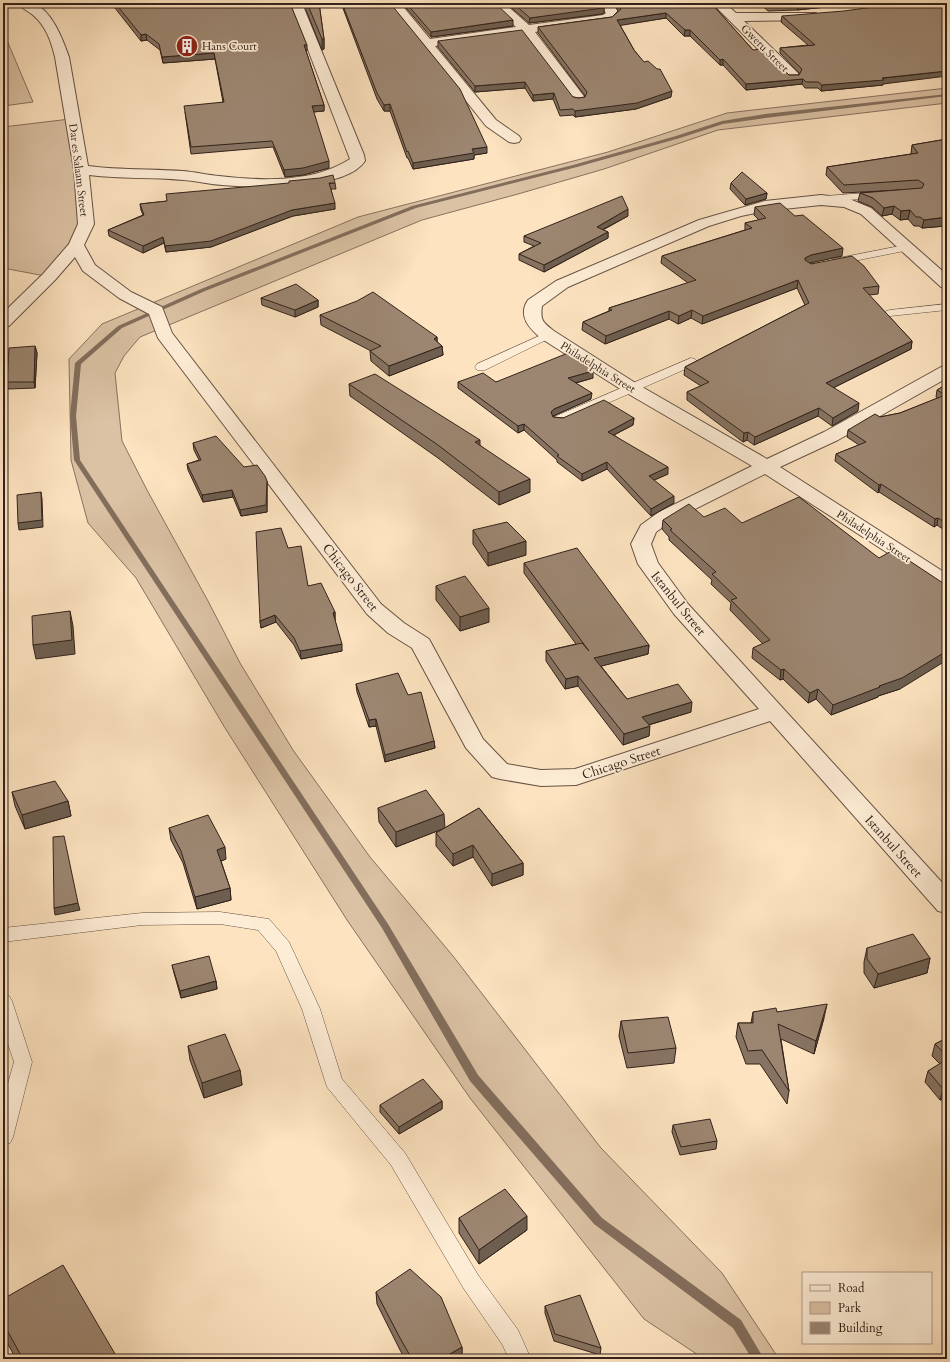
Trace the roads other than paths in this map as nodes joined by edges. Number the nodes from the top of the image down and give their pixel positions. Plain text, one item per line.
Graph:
1 (24, 3) edge
2 (394, 3) edge
3 (497, 3) edge
4 (603, 3) edge
5 (718, 3) edge
6 (312, 4) edge
7 (295, 5) edge
8 (828, 14) edge
9 (734, 17) junction
10 (526, 29) junction
11 (428, 43) junction
12 (793, 76) edge
13 (579, 99) edge
14 (514, 139) dead end
15 (81, 170) junction
16 (892, 194) edge
17 (821, 200) junction
18 (76, 245) junction
19 (906, 248) junction
20 (824, 264) edge
21 (947, 284) edge
22 (947, 307) edge
23 (890, 313) dead end
24 (3, 322) edge
25 (548, 335) junction
26 (691, 362) edge
27 (481, 368) dead end
28 (947, 371) edge
29 (631, 388) junction
30 (558, 420) edge
31 (766, 466) junction
32 (943, 580) dead end
33 (774, 712) junction
34 (947, 904) edge
35 (3, 935) edge
36 (3, 1001) edge
37 (3, 1137) edge
38 (520, 1359) edge

1 - 15 street, Dar es Salaam Street
2 - 11 street
3 - 10 street
4 - 10 street
5 - 9 street, Gweru Street
6 - 7 street
7 - 15 street
8 - 9 street
9 - 12 street, Gweru Street
10 - 11 street
10 - 13 street
11 - 14 street
15 - 18 street, Dar es Salaam Street
16 - 17 lane, Philadelphia Street
17 - 19 street, Philadelphia Street
17 - 25 street, Philadelphia Street
18 - 24 street, Dar es Salaam Street
18 - 33 street, Chicago Street
19 - 20 lane
19 - 21 street, Philadelphia Street
22 - 23 lane
25 - 27 lane
25 - 29 street, Philadelphia Street
26 - 29 lane
28 - 31 street, Istanbul Street
29 - 30 lane
29 - 31 street, Philadelphia Street
31 - 32 street, Philadelphia Street
31 - 33 street, Istanbul Street
33 - 34 street, Istanbul Street
35 - 38 lane
36 - 37 lane

